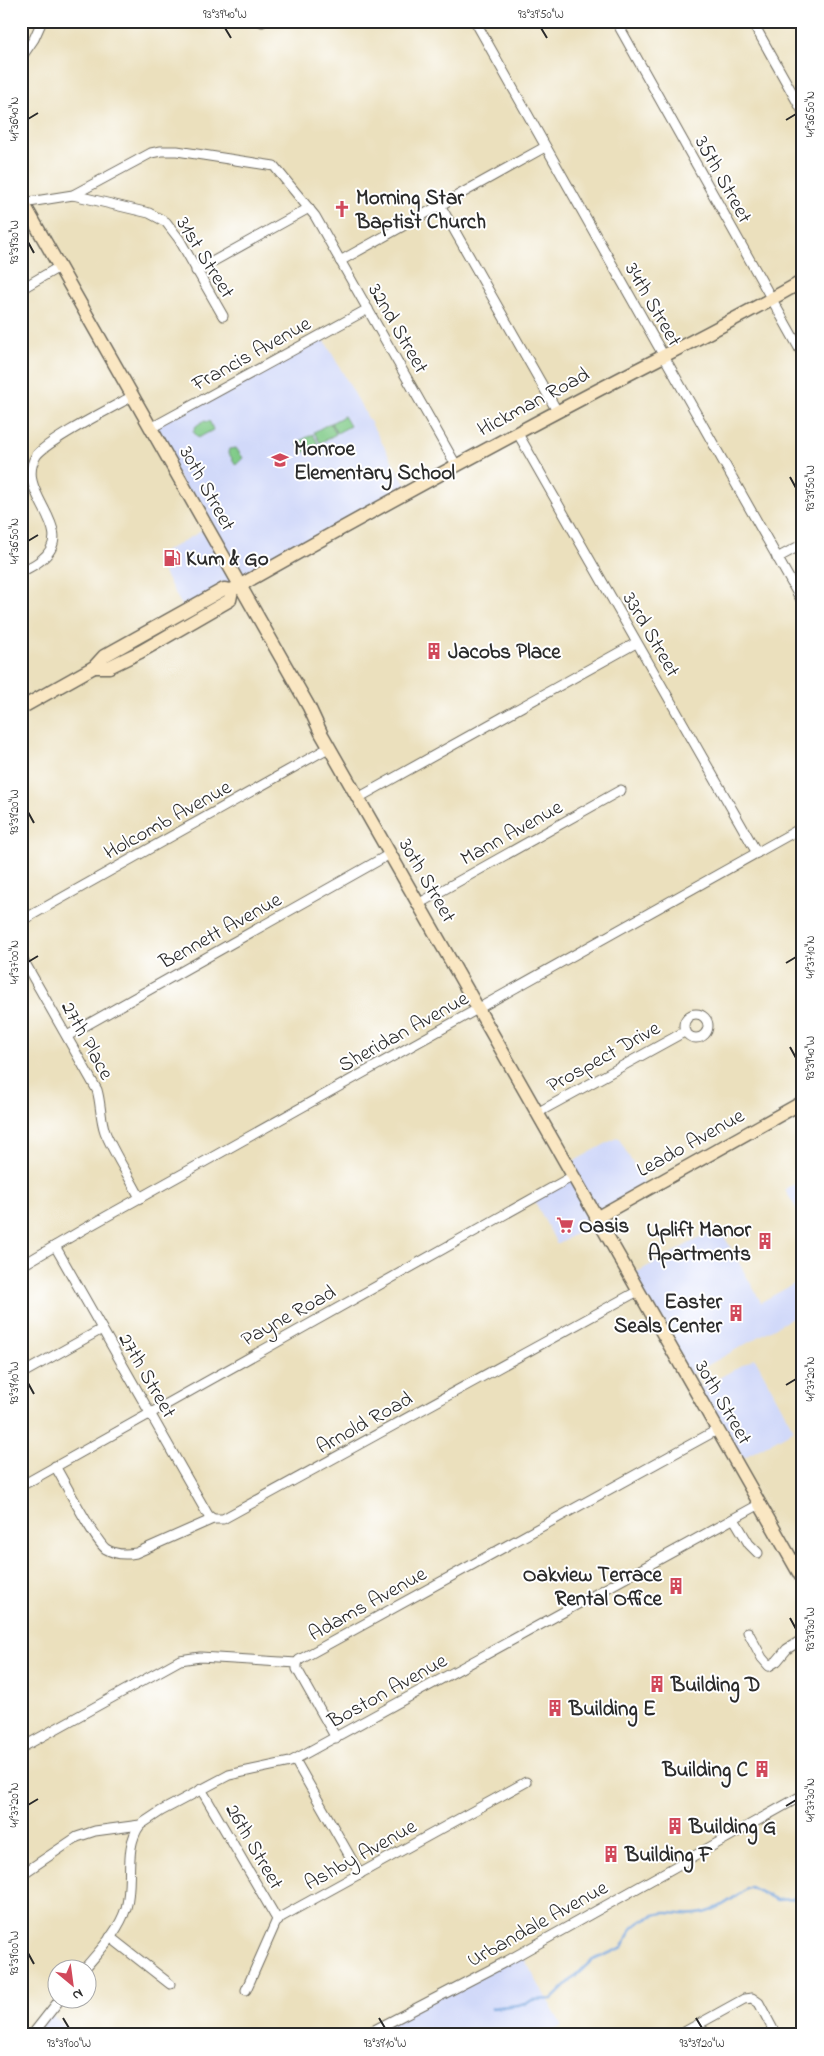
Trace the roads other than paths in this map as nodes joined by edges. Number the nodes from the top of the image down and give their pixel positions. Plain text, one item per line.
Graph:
1 (42, 21) edge
2 (474, 21) edge
3 (616, 21) edge
4 (752, 21) edge
5 (21, 58) edge
6 (803, 112) edge
7 (545, 147) junction
8 (73, 195) junction
9 (22, 201) edge
10 (440, 205) junction
11 (309, 208) junction
12 (340, 261) junction
13 (60, 267) junction
14 (196, 271) junction
15 (803, 281) edge
16 (21, 289) edge
17 (771, 299) junction
18 (368, 309) junction
19 (223, 316) dead end
20 (803, 355) edge
21 (664, 356) junction
22 (133, 396) junction
23 (557, 411) junction
24 (151, 428) junction
25 (517, 432) junction
26 (456, 465) junction
27 (803, 544) edge
28 (777, 558) junction
29 (21, 572) edge
30 (236, 588) junction
31 (803, 604) edge
32 (636, 642) junction
33 (21, 708) edge
34 (330, 748) junction
35 (621, 790) dead end
36 (358, 798) junction
37 (803, 827) edge
38 (757, 853) junction
39 (390, 854) junction
40 (418, 904) junction
41 (21, 921) edge
42 (21, 956) edge
43 (478, 1009) junction
44 (686, 1030) dead end
45 (67, 1036) junction
46 (803, 1102) edge
47 (537, 1113) junction
48 (573, 1176) junction
49 (140, 1198) junction
50 (596, 1218) junction
51 (55, 1246) junction
52 (21, 1266) edge
53 (638, 1291) junction
54 (102, 1329) junction
55 (21, 1374) edge
56 (150, 1413) junction
57 (718, 1430) junction
58 (55, 1466) junction
59 (21, 1486) edge
60 (760, 1504) junction
61 (213, 1519) junction
62 (734, 1519) junction
63 (758, 1553) dead end
64 (803, 1580) edge
65 (748, 1632) dead end
66 (803, 1639) edge
67 (297, 1663) junction
68 (336, 1738) junction
69 (21, 1748) edge
70 (295, 1760) junction
71 (526, 1782) dead end
72 (202, 1789) junction
73 (803, 1795) edge
74 (140, 1825) junction
75 (360, 1874) junction
76 (21, 1875) edge
77 (278, 1921) junction
78 (110, 1937) junction
79 (93, 1958) edge
80 (170, 1984) dead end
81 (246, 1990) dead end
82 (53, 2008) edge
83 (32, 2035) edge
84 (365, 2035) edge
85 (679, 2035) edge
86 (776, 2035) edge

1 - 5 street
2 - 7 street, 34th Street
3 - 17 street, 35th Street
4 - 6 street
7 - 10 street
7 - 21 street, 34th Street
8 - 9 street
8 - 11 street, 32nd Street
8 - 14 street, 31st Street
9 - 13 street, 30th Street
10 - 12 street
10 - 23 street
11 - 12 street, 32nd Street
11 - 14 street
12 - 18 street, 32nd Street
13 - 16 street
13 - 22 street, 30th Street
14 - 19 street, 31st Street
15 - 17 street, Hickman Road
17 - 20 street, 35th Street
17 - 21 street, Hickman Road
18 - 24 street, Francis Avenue
18 - 26 street, 32nd Street
21 - 23 street, Hickman Road
21 - 28 street, 34th Street
22 - 24 street, 30th Street
22 - 29 street
23 - 25 street, Hickman Road
24 - 30 street, 30th Street
25 - 26 street, Hickman Road
25 - 32 street, 33rd Street
26 - 30 street, Hickman Road
27 - 28 street
28 - 31 street, 34th Street
30 - 33 street, Hickman Road
30 - 34 street, 30th Street
32 - 36 street
32 - 38 street, 33rd Street
34 - 36 street, 30th Street
34 - 41 street, Holcomb Avenue
35 - 40 street, Mann Avenue
36 - 39 street, 30th Street
37 - 38 street, Sheridan Avenue
38 - 43 street, Sheridan Avenue
39 - 40 street, 30th Street
39 - 45 street, Bennett Avenue
40 - 43 street, 30th Street
42 - 45 street, 27th Place
43 - 47 street, 30th Street
43 - 49 street, Sheridan Avenue
44 - 47 street, Prospect Drive
45 - 49 street, 27th Place
46 - 50 street, Leado Avenue
47 - 48 street, 30th Street
48 - 50 street, 30th Street
48 - 56 street, Payne Road
49 - 51 street, Sheridan Avenue
50 - 53 street, 30th Street
51 - 52 street, Sheridan Avenue
51 - 54 street, 27th Street
53 - 57 street, 30th Street
53 - 61 street, Arnold Road
54 - 55 street
54 - 56 street, 27th Street
56 - 58 street, Payne Road
56 - 61 street, 27th Street
57 - 60 street, 30th Street
57 - 67 street, Adams Avenue
58 - 59 street, Payne Road
58 - 61 street, Arnold Road
60 - 62 street, Boston Avenue
60 - 64 street, 30th Street
62 - 63 street
62 - 68 street, Boston Avenue
65 - 66 street
67 - 68 street
67 - 69 street, Adams Avenue
68 - 70 street, Boston Avenue
70 - 72 street, Boston Avenue
70 - 75 street
71 - 75 street, Ashby Avenue
72 - 74 street, Boston Avenue
72 - 77 street, 26th Street
73 - 84 street, Urbandale Avenue
74 - 76 street, Boston Avenue
74 - 78 street
75 - 77 street, Ashby Avenue
77 - 81 street
78 - 79 street
78 - 80 street
82 - 83 street
85 - 86 street

